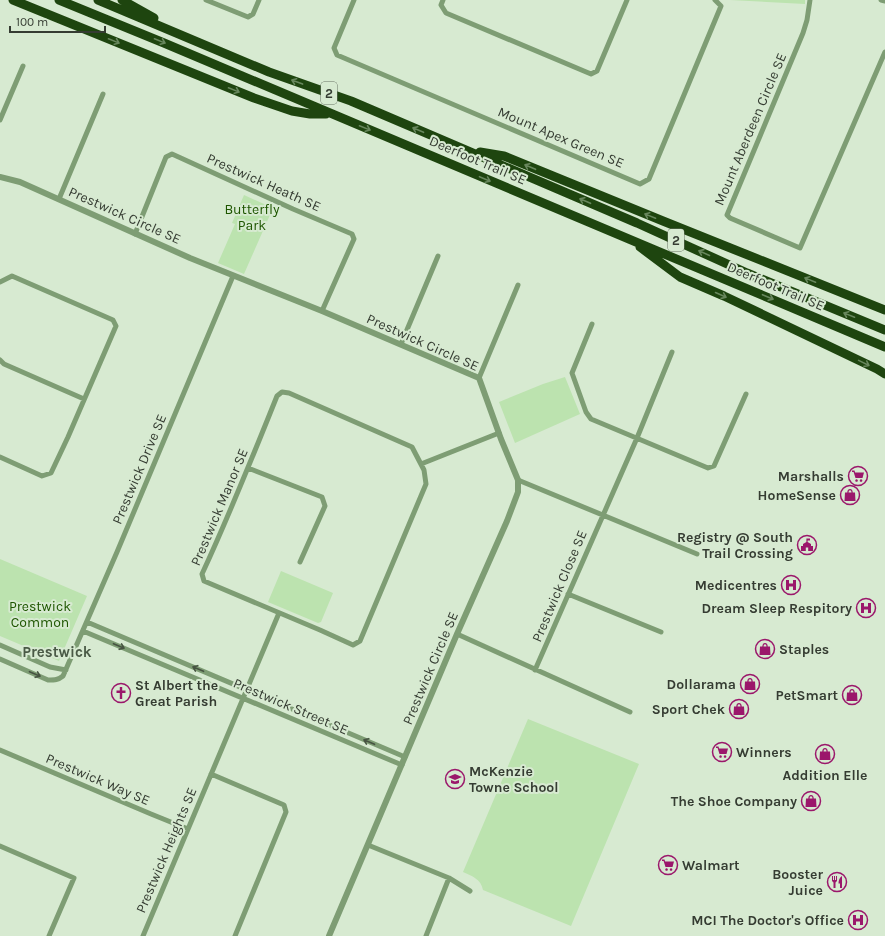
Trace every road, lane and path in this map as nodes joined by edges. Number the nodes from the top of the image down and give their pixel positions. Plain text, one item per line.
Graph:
1 (13, 0) edge
2 (59, 0) edge
3 (98, 0) edge
4 (122, 0) edge
5 (206, 0) edge
6 (259, 0) edge
7 (354, 0) edge
8 (443, 0) edge
9 (627, 0) edge
10 (715, 0) edge
11 (810, 0) edge
12 (881, 0) edge
13 (885, 1) edge
14 (190, 39) junction
15 (885, 52) edge
16 (23, 66) dead end
17 (103, 94) dead end
18 (329, 114) junction
19 (0, 120) edge
20 (467, 150) junction
21 (0, 178) edge
22 (59, 199) junction
23 (135, 234) junction
24 (629, 239) junction
25 (438, 256) dead end
26 (234, 276) junction
27 (0, 282) edge
28 (518, 285) dead end
29 (885, 310) edge
30 (322, 311) junction
31 (592, 324) dead end
32 (885, 330) edge
33 (401, 344) junction
34 (885, 346) edge
35 (672, 352) dead end
36 (0, 360) edge
37 (885, 374) edge
38 (479, 378) junction
39 (746, 394) dead end
40 (84, 399) junction
41 (499, 433) junction
42 (637, 438) junction
43 (0, 457) edge
44 (421, 464) junction
45 (248, 468) junction
46 (518, 480) junction
47 (602, 516) junction
48 (697, 554) dead end
49 (300, 562) dead end
50 (568, 594) junction
51 (279, 613) junction
52 (87, 622) junction
53 (83, 631) junction
54 (661, 632) dead end
55 (458, 634) junction
56 (0, 645) edge
57 (0, 659) edge
58 (66, 670) junction
59 (535, 670) junction
60 (247, 690) junction
61 (243, 698) junction
62 (630, 712) dead end
63 (0, 750) edge
64 (405, 757) junction
65 (402, 765) junction
66 (211, 774) junction
67 (188, 829) junction
68 (368, 845) junction
69 (0, 846) edge
70 (449, 878) junction
71 (470, 891) dead end
72 (49, 936) edge
73 (143, 936) edge
74 (235, 936) edge
75 (329, 936) edge
76 (426, 936) edge

1 -> 18 highway
2 -> 18 highway, Deerfoot Trail SE / 2
3 - 14 highway, Deerfoot Trail SE / 2
4 - 14 highway
5 - 6 street
7 - 10 street, Mount Apex Green SE
8 - 9 street
11 - 15 street, Mount Aberdeen Circle SE
12 - 13 street
20 -> 14 highway, Deerfoot Trail SE / 2
16 - 19 street
17 - 22 street
18 -> 24 highway, Deerfoot Trail SE / 2
29 -> 20 highway
32 -> 20 highway, Deerfoot Trail SE / 2
21 - 22 street, Prestwick Circle SE
22 - 23 street, Prestwick Circle SE
23 - 26 street, Prestwick Circle SE
23 - 30 street, Prestwick Heath SE
24 -> 34 highway, Deerfoot Trail SE / 2
24 -> 37 highway
25 - 33 street
26 - 30 street, Prestwick Circle SE
26 - 52 street, Prestwick Drive SE
27 - 40 street
28 - 38 street
30 - 33 street, Prestwick Circle SE
31 - 42 street
33 - 38 street, Prestwick Circle SE
35 - 42 street, Prestwick Close SE
36 - 40 street
38 - 41 street, Prestwick Circle SE
39 - 42 street
40 - 43 street
41 - 44 street
41 - 46 street, Prestwick Circle SE
42 - 47 street, Prestwick Close SE
44 - 45 street, Prestwick Manor SE
44 - 51 street, Prestwick Manor SE
45 - 49 street
45 - 51 street, Prestwick Manor SE
46 - 47 street
46 - 55 street, Prestwick Circle SE
47 - 48 street
47 - 50 street, Prestwick Close SE
50 - 54 street
50 - 59 street, Prestwick Close SE
51 - 60 street, Prestwick Heights SE
52 - 53 street, Prestwick Drive SE
60 -> 52 street, Prestwick Street SE
53 - 58 street, Prestwick Drive SE
53 -> 61 street, Prestwick Street SE
55 - 59 street
55 - 64 street, Prestwick Circle SE
56 - 58 street
57 -> 58 street
59 - 62 street
60 - 61 street, Prestwick Heights SE
64 -> 60 street, Prestwick Street SE
61 - 65 street, Prestwick Street SE
61 - 66 street, Prestwick Heights SE
63 - 67 street, Prestwick Way SE
64 - 65 street, Prestwick Circle SE
65 - 68 street, Prestwick Circle SE
66 - 67 street, Prestwick Heights SE
66 - 74 street, Prestwick Heights SE
67 - 73 street, Prestwick Heights SE
68 - 70 street
68 - 75 street, Prestwick Circle SE
69 - 72 street
70 - 71 street
70 - 76 street

